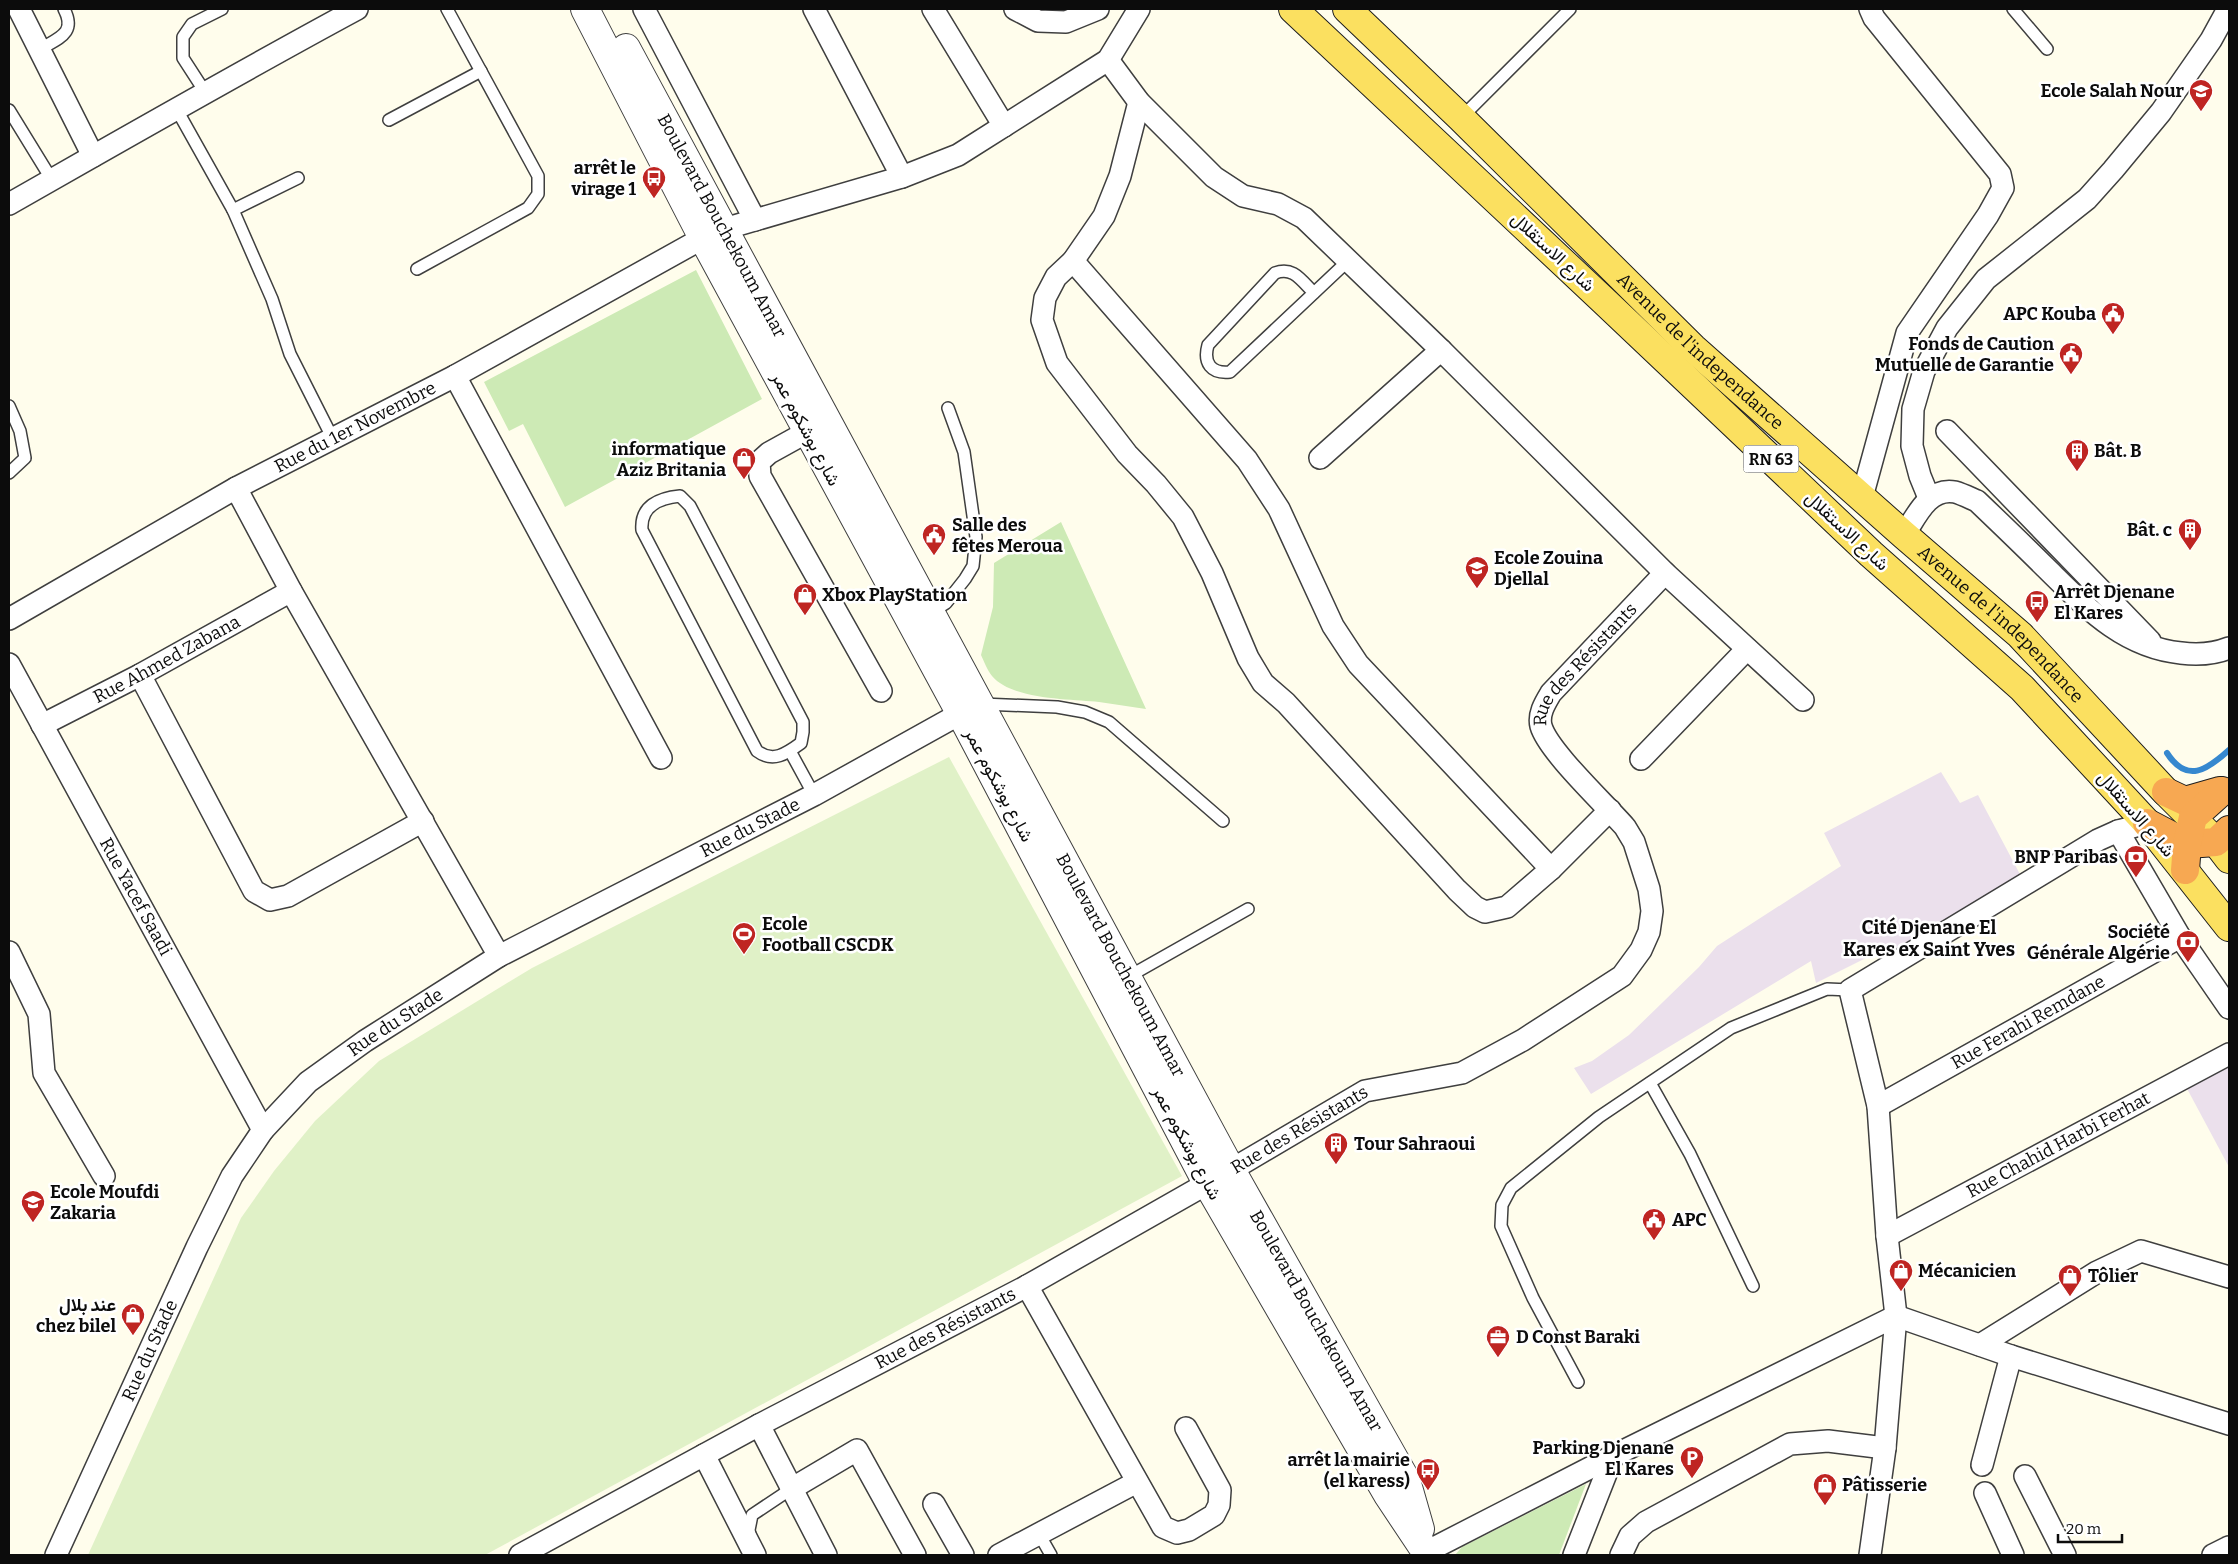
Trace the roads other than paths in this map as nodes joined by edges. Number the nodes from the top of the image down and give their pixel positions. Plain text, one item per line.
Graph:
1 (19, 9) edge
2 (64, 9) edge
3 (222, 9) edge
4 (357, 9) edge
5 (447, 9) edge
6 (585, 9) edge
7 (605, 9) edge
8 (644, 9) edge
9 (814, 9) edge
10 (934, 9) edge
11 (1015, 9) edge
12 (1098, 9) edge
13 (1139, 9) edge
14 (1293, 9) edge
15 (1347, 9) edge
16 (1570, 9) edge
17 (1870, 9) edge
18 (2013, 9) edge
19 (2228, 9) edge
20 (2047, 49) dead end
21 (40, 50) junction
22 (1108, 60) junction
23 (481, 71) junction
24 (205, 92) junction
25 (1139, 102) junction
26 (9, 110) edge
27 (177, 110) junction
28 (1461, 118) junction
29 (389, 120) dead end
30 (1004, 126) junction
31 (93, 156) junction
32 (902, 177) junction
33 (298, 178) dead end
34 (52, 180) junction
35 (9, 204) edge
36 (232, 210) junction
37 (755, 220) junction
38 (714, 234) junction
39 (1350, 259) junction
40 (1073, 261) junction
41 (417, 269) dead end
42 (1314, 293) junction
43 (1441, 350) junction
44 (455, 376) junction
45 (9, 406) edge
46 (948, 408) dead end
47 (1947, 431) dead end
48 (807, 432) junction
49 (333, 439) junction
50 (1320, 458) dead end
51 (9, 473) edge
52 (236, 488) junction
53 (1862, 497) junction
54 (1929, 498) junction
55 (1904, 536) junction
56 (1665, 573) junction
57 (291, 591) junction
58 (930, 613) junction
59 (9, 619) edge
60 (2229, 648) edge
61 (1747, 649) junction
62 (2159, 651) junction
63 (9, 664) edge
64 (140, 675) junction
65 (881, 691) dead end
66 (1803, 700) dead end
67 (970, 709) junction
68 (42, 725) junction
69 (790, 751) junction
70 (661, 758) dead end
71 (1641, 759) dead end
72 (2226, 788) edge
73 (2166, 792) junction
74 (814, 795) junction
75 (1610, 810) junction
76 (2193, 818) junction
77 (423, 821) junction
78 (1223, 821) dead end
79 (2147, 823) junction
80 (2118, 831) junction
81 (2225, 844) edge
82 (2186, 857) junction
83 (1552, 869) junction
84 (1248, 908) dead end
85 (2229, 927) edge
86 (2180, 937) junction
87 (9, 952) edge
88 (499, 956) junction
89 (1126, 978) junction
90 (1850, 990) junction
91 (2229, 1008) edge
92 (2229, 1054) edge
93 (1650, 1083) junction
94 (1878, 1106) junction
95 (263, 1130) junction
96 (104, 1176) dead end
97 (1219, 1177) junction
98 (1887, 1236) junction
99 (2229, 1277) edge
100 (1027, 1286) junction
101 (1753, 1286) dead end
102 (1896, 1316) junction
103 (1980, 1345) junction
104 (2011, 1356) junction
105 (1578, 1382) dead end
106 (2229, 1424) edge
107 (759, 1426) junction
108 (1186, 1428) dead end
109 (1885, 1448) junction
110 (704, 1456) junction
111 (1613, 1456) junction
112 (1982, 1465) dead end
113 (2025, 1476) dead end
114 (1137, 1482) junction
115 (791, 1489) junction
116 (1986, 1493) dead end
117 (934, 1504) dead end
118 (1039, 1534) junction
119 (2229, 1546) edge
120 (1427, 1554) edge
121 (56, 1555) edge
122 (520, 1555) edge
123 (755, 1555) edge
124 (826, 1555) edge
125 (915, 1555) edge
126 (963, 1555) edge
127 (999, 1555) edge
128 (1051, 1555) edge
129 (1574, 1555) edge
130 (1621, 1555) edge
131 (1870, 1555) edge
132 (2013, 1555) edge
133 (2064, 1555) edge
134 (2213, 1555) edge

1 - 21 street
2 - 21 lane
3 - 24 lane
4 - 24 street
5 - 23 lane
6 - 38 street, شارع بوشكوم عمر
7 - 38 street, Boulevard Bouchekoum Amar
8 - 37 street
9 - 32 street
10 - 30 street
11 - 12 street
13 - 22 street
14 - 79 main road, شارع الاستقلال / RN 63
15 - 28 main road, Avenue de l'independance / RN 63
16 - 28 lane
17 - 53 street
18 - 20 lane
19 - 54 street
21 - 31 street
22 - 25 street
22 - 30 street, Rue du 1er Novembre
23 - 29 lane
23 - 41 lane
24 - 27 street
25 - 39 street
25 - 40 street
26 - 34 lane
27 - 31 street
27 - 36 lane
28 - 53 main road, Avenue de l'independance / RN 63
30 - 32 street, Rue du 1er Novembre
31 - 34 street
32 - 37 street, Rue du 1er Novembre
33 - 36 lane
34 - 35 street
36 - 49 lane
37 - 38 street, Rue du 1er Novembre
38 - 44 street, Rue du 1er Novembre
38 - 48 street, شارع بوشكوم عمر
38 - 58 street, Boulevard Bouchekoum Amar
39 - 42 lane
39 - 43 street
40 - 83 street
40 - 83 street
42 - 42 lane
43 - 50 street
43 - 56 street
44 - 49 street, Rue du 1er Novembre
44 - 70 street
45 - 51 lane
46 - 58 lane
47 - 62 street
48 - 65 street
48 - 67 street, شارع بوشكوم عمر
49 - 52 street, Rue du 1er Novembre
52 - 57 street
52 - 59 street, Rue du 1er Novembre
53 - 55 main road, Avenue de l'independance / RN 63
54 - 55 street
54 - 62 street
55 - 73 main road, Avenue de l'independance / RN 63
56 - 61 street
56 - 75 street, Rue des Résistants
57 - 64 street, Rue Ahmed Zabana
57 - 77 street
58 - 67 street, Boulevard Bouchekoum Amar
60 - 62 street
61 - 66 street
61 - 71 street
63 - 68 street, Rue Yacef Saadi
64 - 68 street, Rue Ahmed Zabana
64 - 77 street
67 - 74 street, Rue du Stade
67 - 78 lane
67 - 89 street, Boulevard Bouchekoum Amar
67 - 97 street, شارع بوشكوم عمر
68 - 95 street, Rue Yacef Saadi
69 - 69 lane
69 - 74 lane
72 - 73 highway
72 - 76 highway
73 - 76 main road, RN 63
74 - 88 street, Rue du Stade
75 - 83 street
75 - 97 street, Rue des Résistants
76 - 81 main road, RN 63
76 - 82 highway
77 - 88 street
79 - 80 street
79 - 82 highway
80 - 86 street
80 - 90 street
81 - 82 highway
82 - 85 main road, شارع الاستقلال
84 - 89 lane
86 - 91 street
86 - 94 street, Rue Ferahi Remdane
87 - 96 street
88 - 95 street, Rue du Stade
89 - 97 street, Boulevard Bouchekoum Amar
90 - 93 lane
90 - 94 street
92 - 98 street, Rue Chahid Harbi Ferhat
93 - 101 lane
93 - 105 lane
94 - 98 street
95 - 121 street, Rue du Stade
97 - 100 street, Rue des Résistants
97 - 120 street, شارع بوشكوم عمر
98 - 102 street
99 - 103 street
100 - 107 street, Rue des Résistants
100 - 114 street
102 - 103 street
102 - 109 street
102 - 111 street
103 - 104 street
104 - 106 street
104 - 112 street
107 - 110 street, Rue des Résistants
107 - 115 street
108 - 114 street
109 - 130 street
109 - 131 street
110 - 122 street, Rue des Résistants
110 - 123 street
111 - 120 street
111 - 129 street
113 - 133 street
114 - 118 street
115 - 123 lane
115 - 124 street
115 - 125 street
116 - 132 street
117 - 126 street
118 - 127 street
118 - 128 lane
119 - 134 street

